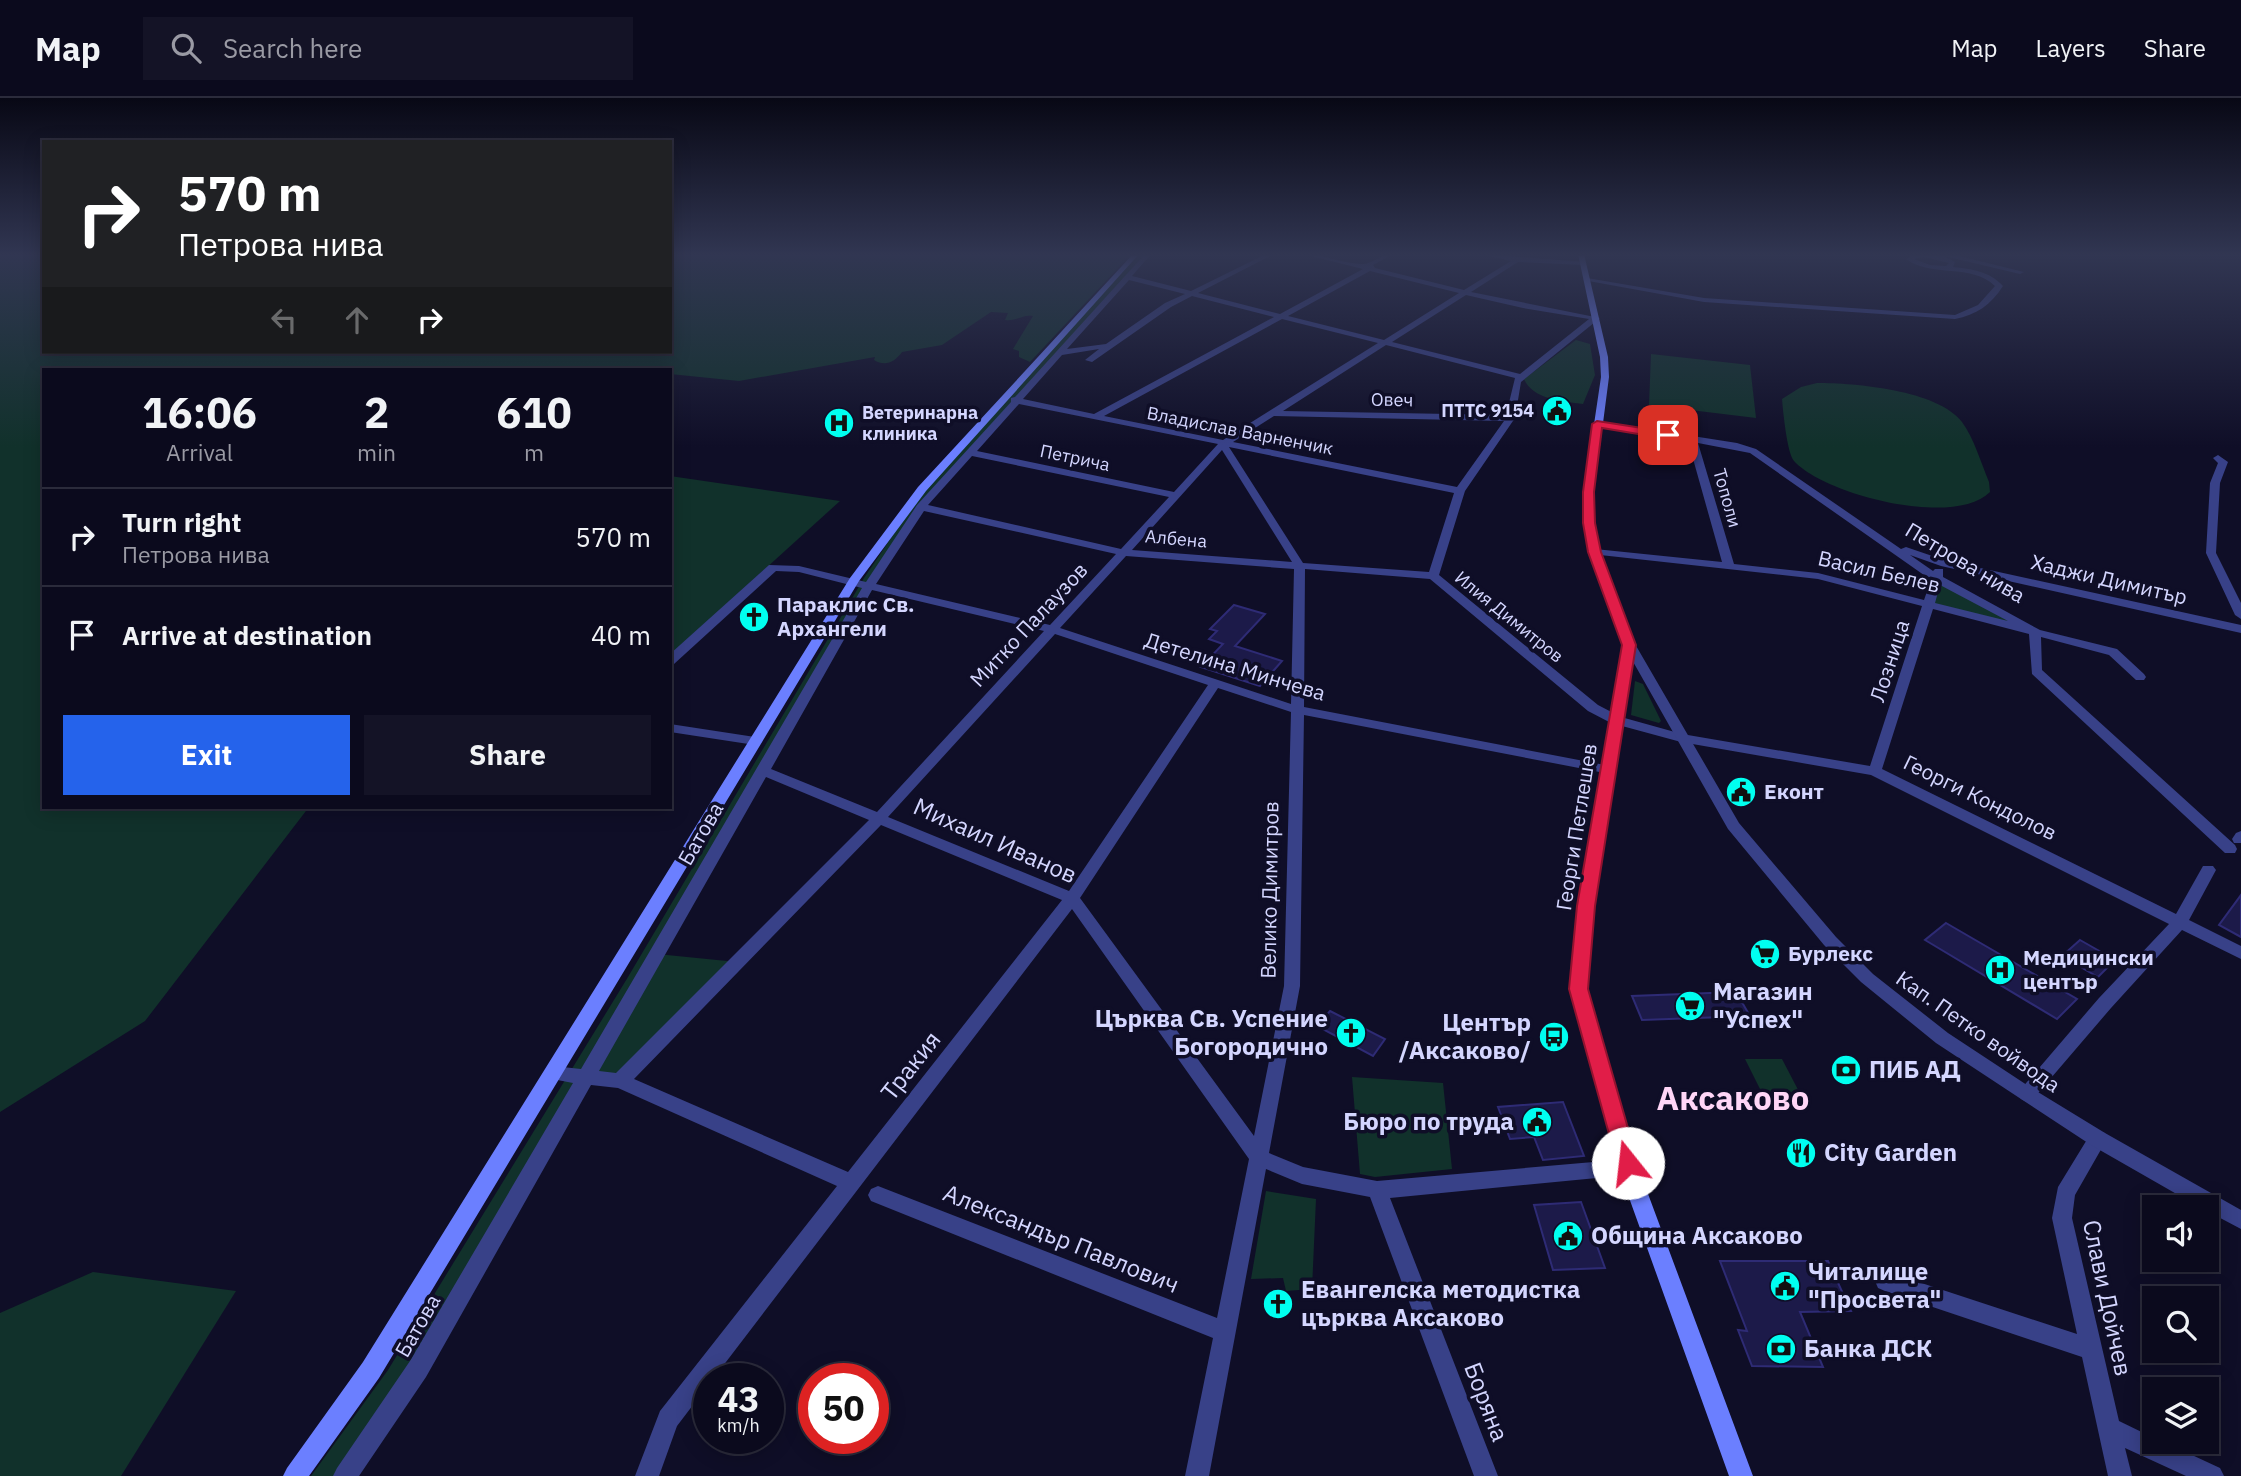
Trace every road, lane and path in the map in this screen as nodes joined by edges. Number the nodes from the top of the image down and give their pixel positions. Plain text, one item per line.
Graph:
1 (1077, 318) edge
2 (1089, 318) edge
3 (1151, 318) edge
4 (1278, 318) edge
5 (1285, 318) edge
6 (1423, 318) edge
7 (1596, 318) joint
8 (1383, 343) junction
9 (1109, 346) junction
10 (1057, 353) junction
11 (1089, 360) dead end
12 (1520, 377) junction
13 (1014, 400) junction
14 (1273, 413) junction
15 (1095, 417) junction
16 (1510, 418) junction
17 (1597, 424) junction
18 (1692, 439) junction
19 (1223, 444) junction
20 (969, 452) junction
21 (2218, 458) dead end
22 (1460, 491) junction
23 (1175, 495) junction
24 (921, 507) junction
25 (1888, 544) junction
26 (1122, 552) junction
27 (1595, 552) junction
28 (1941, 563) junction
29 (1300, 566) junction
30 (1729, 566) junction
31 (1433, 576) junction
32 (1937, 579) junction
33 (854, 580) junction
34 (870, 584) junction
35 (1929, 604) junction
36 (2241, 615) edge
37 (1050, 629) junction
38 (2241, 629) edge
39 (2035, 631) junction
40 (1629, 645) junction
41 (672, 659) edge
42 (2140, 677) dead end
43 (1215, 684) junction
44 (1297, 710) junction
45 (1616, 720) junction
46 (672, 728) edge
47 (1681, 738) junction
48 (755, 741) junction
49 (762, 770) junction
50 (1610, 770) junction
51 (1875, 771) junction
52 (879, 818) junction
53 (2237, 841) edge
54 (2208, 870) dead end
55 (1072, 898) junction
56 (2180, 922) junction
57 (2241, 953) edge
58 (553, 1073) junction
59 (584, 1077) junction
60 (620, 1081) junction
61 (2026, 1094) junction
62 (2098, 1139) junction
63 (1259, 1158) junction
64 (1628, 1167) junction
65 (852, 1183) junction
66 (1377, 1190) junction
67 (878, 1195) dead end
68 (2241, 1220) edge
69 (1885, 1281) dead end
70 (1225, 1332) junction
71 (2090, 1349) junction
72 (2110, 1429) junction
73 (295, 1476) edge
74 (345, 1476) edge
75 (647, 1476) edge
76 (1197, 1476) edge
77 (1486, 1476) edge
78 (1741, 1476) edge
79 (2120, 1476) edge
80 (2212, 1476) edge

1 - 33 main road
2 - 10 street, Батова
3 - 9 street
4 - 15 street
5 - 8 street
6 - 8 street, Митко Палаузов
7 - 12 street
7 - 17 main road, Георги Петлешев
8 - 12 street
8 - 14 street, Митко Палаузов
9 - 10 street
9 - 11 street
10 - 13 street, Батова
12 - 16 street, Илия Димитров
13 - 15 street, Владислав Варненчик
13 - 20 street, Батова
14 - 16 street, Овеч
14 - 19 street, Митко Палаузов
15 - 19 street, Владислав Варненчик
16 - 22 street, Илия Димитров
17 - 18 street, Петрова нива
17 - 27 main road, Георги Петлешев
18 - 25 street, Петрова нива
18 - 30 street, Тополи
19 - 22 street, Владислав Варненчик
19 - 23 street, Митко Палаузов
19 - 29 street
20 - 23 street, Петрича
20 - 24 street, Батова
21 - 36 street
22 - 31 street, Илия Димитров
23 - 26 street, Митко Палаузов
24 - 26 street, Албена
24 - 34 street, Батова
25 - 28 street, Хаджи Димитър
25 - 32 street, Петрова нива
26 - 29 street, Албена
26 - 37 street, Митко Палаузов
27 - 30 street, Васил Белев
27 - 40 main road, Георги Петлешев
28 - 32 street, Лозница
28 - 38 street, Хаджи Димитър
29 - 31 street, Албена
29 - 44 street, Велико Димитров
30 - 35 street, Васил Белев
31 - 45 street, Илия Димитров
32 - 35 street, Лозница
32 - 39 street, Петрова нива
33 - 34 street, Детелина Минчева
33 - 41 street, Детелина Минчева
33 - 48 main road
34 - 37 street, Детелина Минчева
34 - 49 street, Батова
35 - 39 street, Васил Белев
35 - 51 street, Лозница
37 - 43 street, Детелина Минчева
37 - 52 street, Митко Палаузов
39 - 42 street, Васил Белев
39 - 53 street, Петрова нива
40 - 45 main road, Георги Петлешев
40 - 47 street, Кап. Петко войвода
43 - 44 street, Детелина Минчева
43 - 55 street, Тракия
44 - 50 street, Детелина Минчева
44 - 63 street, Велико Димитров
45 - 47 street, Илия Димитров
45 - 50 main road, Георги Петлешев
46 - 48 street
47 - 51 street, Георги Кондолов
47 - 61 street, Кап. Петко войвода
48 - 58 main road
49 - 52 street, Михаил Иванов
49 - 59 street, Батова
50 - 64 main road, Георги Петлешев
51 - 56 street, Георги Кондолов
52 - 55 street, Михаил Иванов
52 - 60 street, Митко Палаузов
54 - 56 street
55 - 63 street, Михаил Иванов
55 - 65 street, Тракия
56 - 57 street, Георги Кондолов
56 - 61 street
58 - 59 street
58 - 73 main road
59 - 60 street
59 - 74 street, Батова
60 - 65 street
61 - 62 street, Кап. Петко войвода
62 - 68 street, Кап. Петко войвода
62 - 71 street, Слави Дойчев
63 - 66 street
63 - 70 street, Велико Димитров
64 - 66 street
64 - 78 main road, Георги Петлешев
65 - 75 street, Тракия
66 - 77 street, Боряна
67 - 70 street, Александър Павлович
69 - 71 street
70 - 76 street, Велико Димитров
71 - 72 street, Слави Дойчев
72 - 79 street, Слави Дойчев
72 - 80 street

